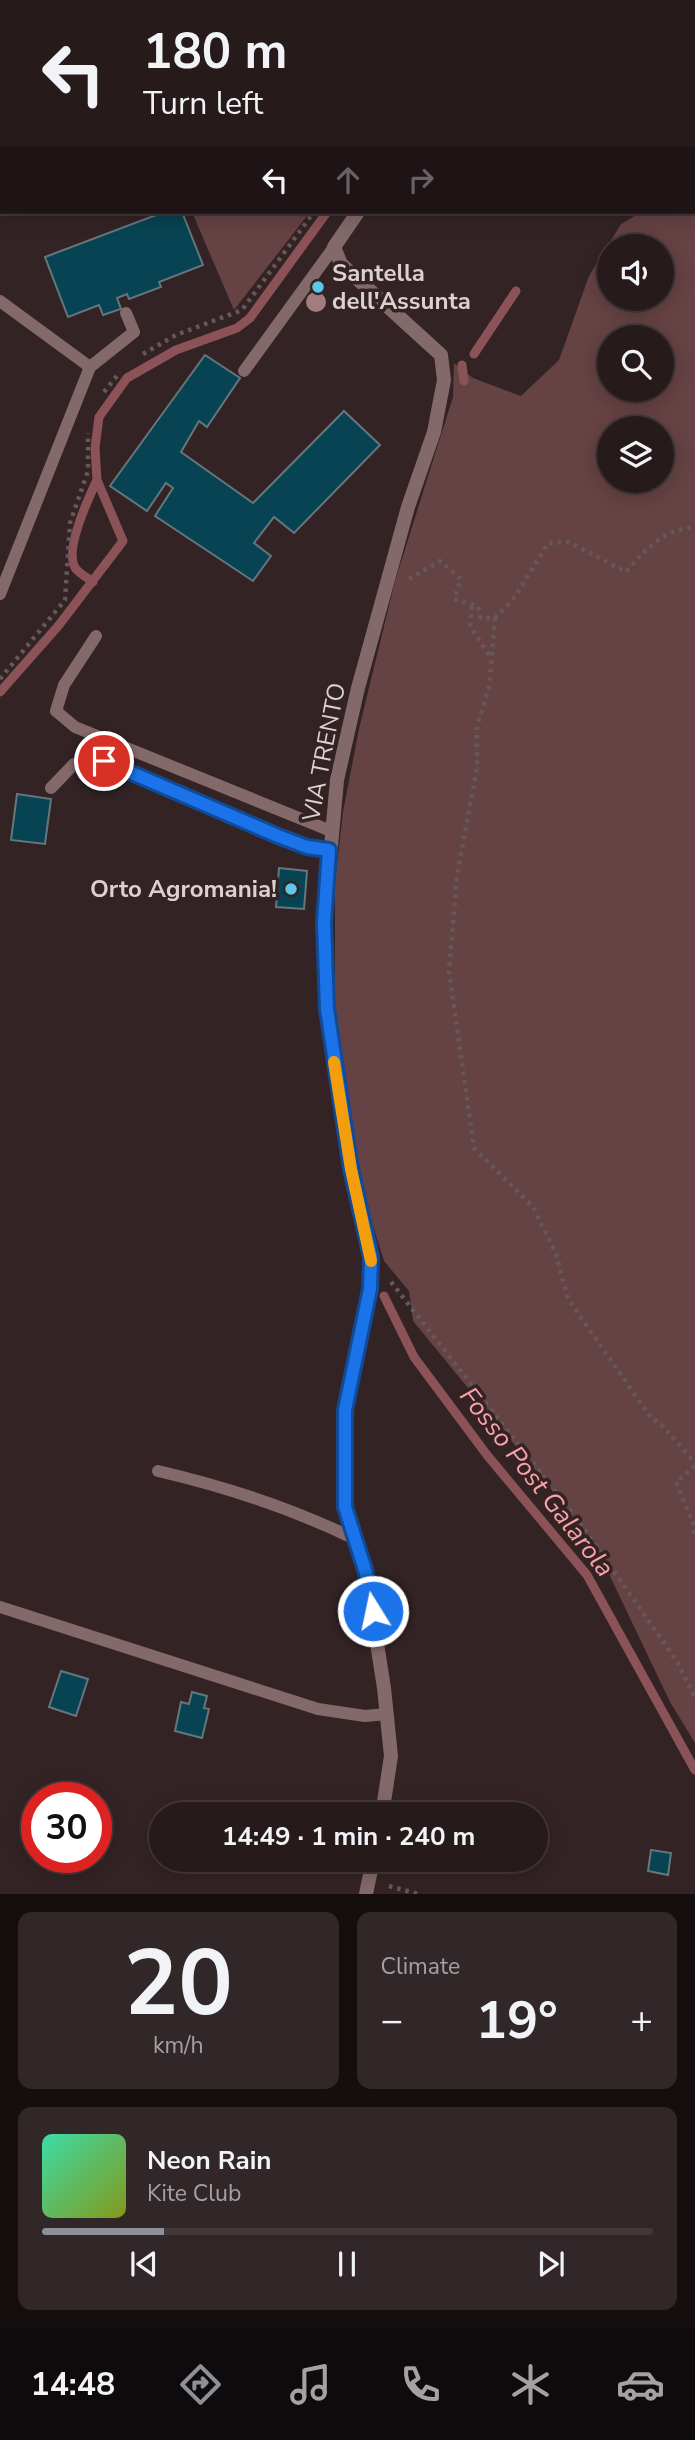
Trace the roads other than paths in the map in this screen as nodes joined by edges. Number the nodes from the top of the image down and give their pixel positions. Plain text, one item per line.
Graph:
1 (357, 214) edge
2 (334, 247) junction
3 (0, 301) edge
4 (127, 313) dead end
5 (90, 366) junction
6 (244, 372) dead end
7 (0, 594) edge
8 (96, 636) dead end
9 (51, 788) dead end
10 (331, 831) junction
11 (329, 850) junction
12 (158, 1471) dead end
13 (355, 1539) junction
14 (0, 1607) edge
15 (387, 1714) junction
16 (384, 1802) edge

1 - 2 street
2 - 6 lane
2 - 10 street, VIA TRENTO
3 - 5 lane
4 - 5 lane
5 - 7 lane
8 - 10 lane
9 - 11 lane
10 - 11 street, VIA TRENTO
11 - 13 street, VIA TRENTO
12 - 13 lane
13 - 15 street, VIA TRENTO
14 - 15 lane
15 - 16 street, VIA TRENTO

